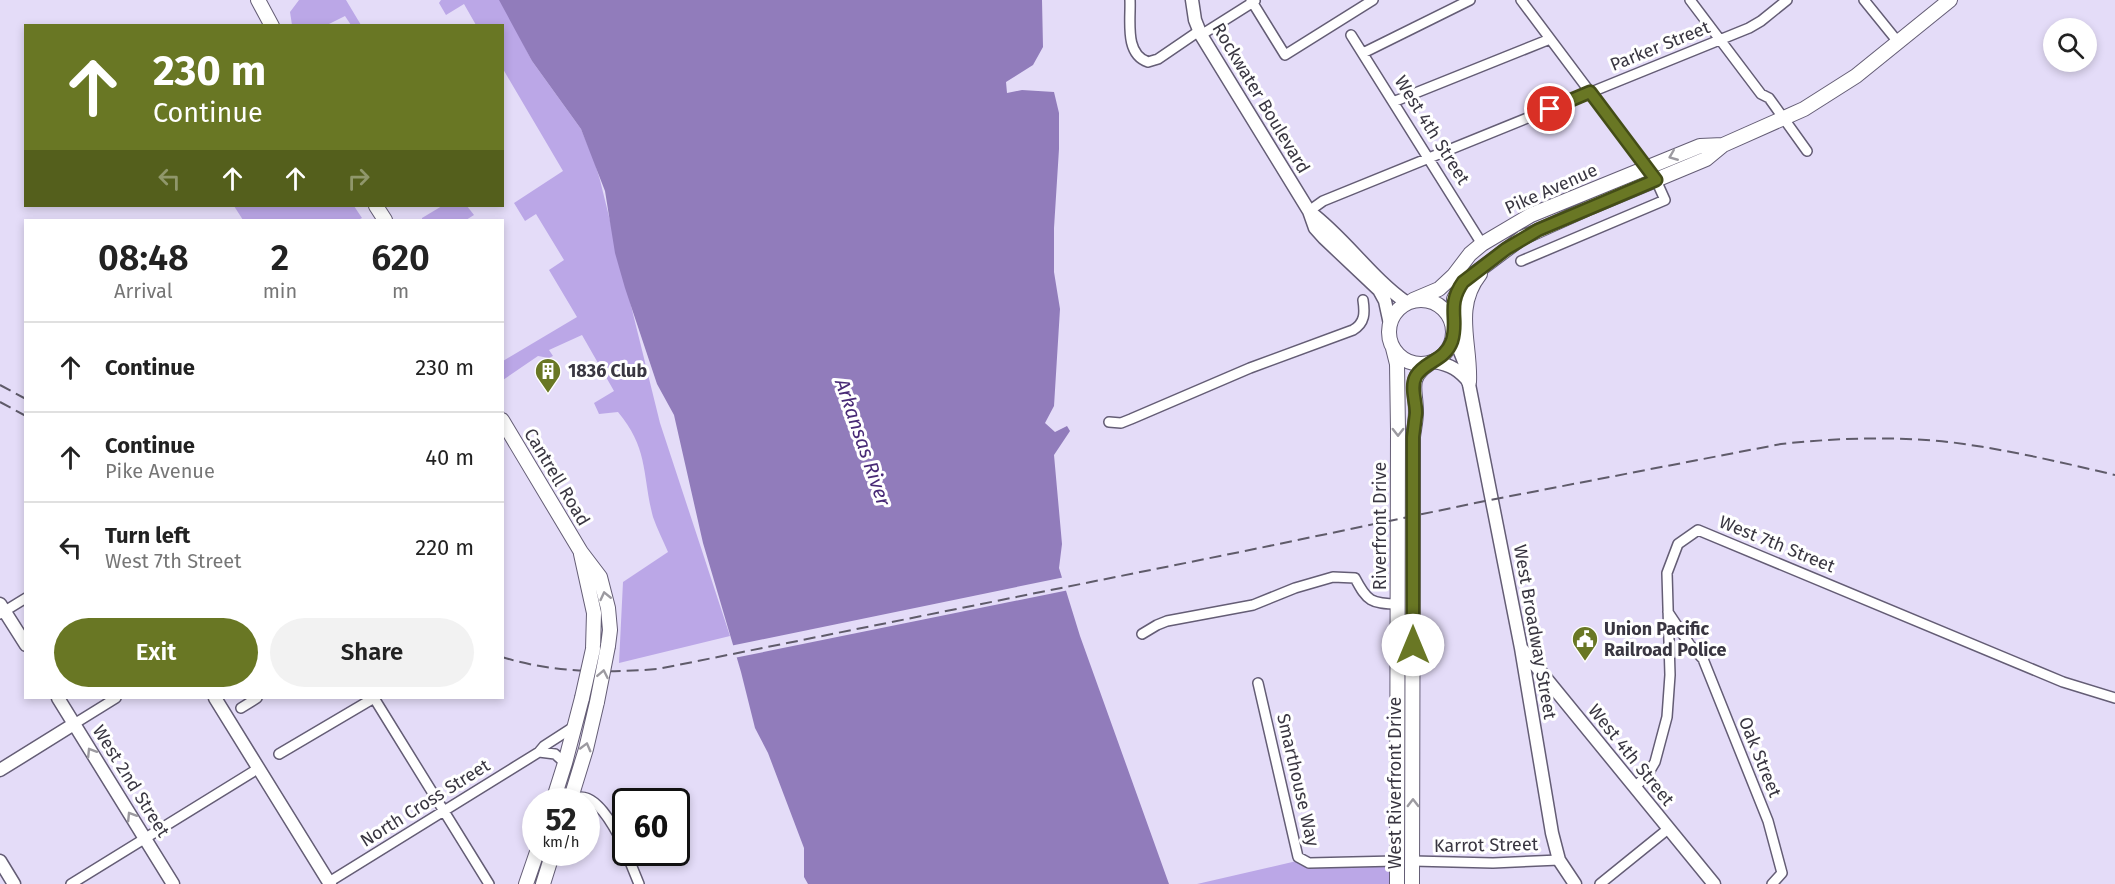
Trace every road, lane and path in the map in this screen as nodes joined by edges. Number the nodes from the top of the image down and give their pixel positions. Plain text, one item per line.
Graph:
1 (258, 0) edge
2 (1130, 0) edge
3 (1192, 0) edge
4 (1373, 0) edge
5 (1470, 0) edge
6 (1521, 0) edge
7 (1690, 0) edge
8 (1787, 0) edge
9 (1864, 0) edge
10 (1950, 0) edge
11 (1253, 1) edge
12 (271, 24) edge
13 (1200, 33) junction
14 (1351, 35) dead end
15 (1550, 39) junction
16 (1720, 40) junction
17 (1898, 42) junction
18 (1362, 53) junction
19 (1590, 92) junction
20 (1393, 102) junction
21 (1783, 119) junction
22 (1723, 145) junction
23 (1807, 151) dead end
24 (1428, 158) junction
25 (1646, 167) junction
26 (1656, 180) junction
27 (1309, 211) junction
28 (1482, 244) junction
29 (1521, 261) dead end
30 (1489, 263) junction
31 (1363, 300) dead end
32 (1410, 301) junction
33 (1390, 324) junction
34 (1453, 330) junction
35 (1393, 348) junction
36 (1432, 363) junction
37 (1469, 382) junction
38 (1109, 422) dead end
39 (504, 423) edge
40 (580, 552) junction
41 (24, 599) edge
42 (1398, 604) junction
43 (2, 610) edge
44 (1668, 612) junction
45 (1142, 634) dead end
46 (24, 642) edge
47 (1690, 645) junction
48 (1521, 648) junction
49 (1670, 652) junction
50 (1258, 683) dead end
51 (59, 699) edge
52 (114, 699) edge
53 (216, 699) edge
54 (255, 699) edge
55 (372, 699) edge
56 (375, 699) edge
57 (2115, 699) edge
58 (241, 708) dead end
59 (74, 724) junction
60 (575, 726) junction
61 (539, 752) junction
62 (279, 754) dead end
63 (565, 763) junction
64 (259, 768) junction
65 (0, 770) edge
66 (1635, 787) junction
67 (557, 788) edge
68 (575, 788) edge
69 (600, 809) edge
70 (443, 811) junction
71 (612, 828) edge
72 (1668, 829) junction
73 (145, 839) junction
74 (1559, 860) junction
75 (0, 861) edge
76 (1396, 861) junction
77 (1413, 861) junction
78 (532, 866) edge
79 (549, 866) edge
80 (632, 866) edge
81 (328, 883) edge
82 (14, 884) edge
83 (71, 884) edge
84 (173, 884) edge
85 (489, 884) edge
86 (526, 884) edge
87 (543, 884) edge
88 (639, 884) edge
89 (1397, 884) edge
90 (1412, 884) edge
91 (1575, 884) edge
92 (1600, 884) edge
93 (1714, 884) edge
94 (1772, 884) edge

1 - 12 main road
2 - 13 street
3 - 13 street, Rockwater Boulevard
4 - 11 street
5 - 18 street
6 - 15 street
7 - 16 street
8 - 16 street, Parker Street
9 - 17 street
10 - 17 main road, Pike Avenue
11 - 13 street
13 - 27 street, Rockwater Boulevard
14 - 18 street, West 4th Street
15 - 19 street
15 - 20 street
16 - 19 street, Parker Street
16 - 21 street
17 - 21 main road, Pike Avenue
18 - 20 street, West 4th Street
19 - 24 street, Parker Street
19 - 25 street
20 - 24 street, West 4th Street
21 - 22 main road, Pike Avenue
21 - 23 street
22 -> 25 main road, Pike Avenue
22 - 26 main road, Pike Avenue
24 - 27 street, Parker Street
24 - 28 street, West 4th Street
25 - 26 street
25 - 28 main road, Pike Avenue
26 - 29 street
26 - 30 main road, Pike Avenue
27 - 32 street, Rockwater Boulevard
27 - 33 street, Rockwater Boulevard
28 - 32 main road, Pike Avenue
30 - 34 main road, Pike Avenue
30 - 37 main road
31 - 38 street
32 - 33 main road
32 - 34 main road
33 - 35 main road
34 - 36 main road
34 - 37 street, West Broadway Street
35 - 36 main road
35 -> 42 main road, Riverfront Drive
36 - 37 street
77 -> 36 main road, West Riverfront Drive
37 - 48 street, West Broadway Street
39 - 40 main road, Cantrell Road
40 - 60 main road, bridge
68 -> 40 main road, bridge
41 - 43 street
42 - 45 street
42 - 76 main road, Riverfront Drive
43 - 46 street
44 - 47 street, Oak Street
44 - 49 street, West 7th Street
44 - 57 street, West 7th Street
47 - 49 street
47 - 94 street, Oak Street
48 - 66 street, West 4th Street
48 - 74 street, West Broadway Street
49 - 66 street
50 - 76 street, Smarthouse Way
51 - 59 street, West 2nd Street
52 - 59 street
53 - 64 street
54 - 58 street
55 - 62 street
56 - 70 street
59 - 65 street
73 -> 59 street, West 2nd Street
60 - 61 street, North Cross Street
60 - 63 main road
61 - 63 street
61 - 70 street, North Cross Street
63 - 67 main road
64 - 73 street
64 - 81 street
66 - 72 street, West 4th Street
69 - 71 street
70 - 81 street, North Cross Street
70 - 85 street
72 - 92 street
72 - 93 street, West 4th Street
73 - 83 street
73 - 84 street, West 2nd Street
74 - 77 street, Karrot Street
74 - 91 street, West Broadway Street
75 - 82 street
76 - 77 main road
76 - 89 main road, Riverfront Drive
77 - 90 main road, West Riverfront Drive
78 - 86 main road
79 - 87 main road
80 - 88 street

